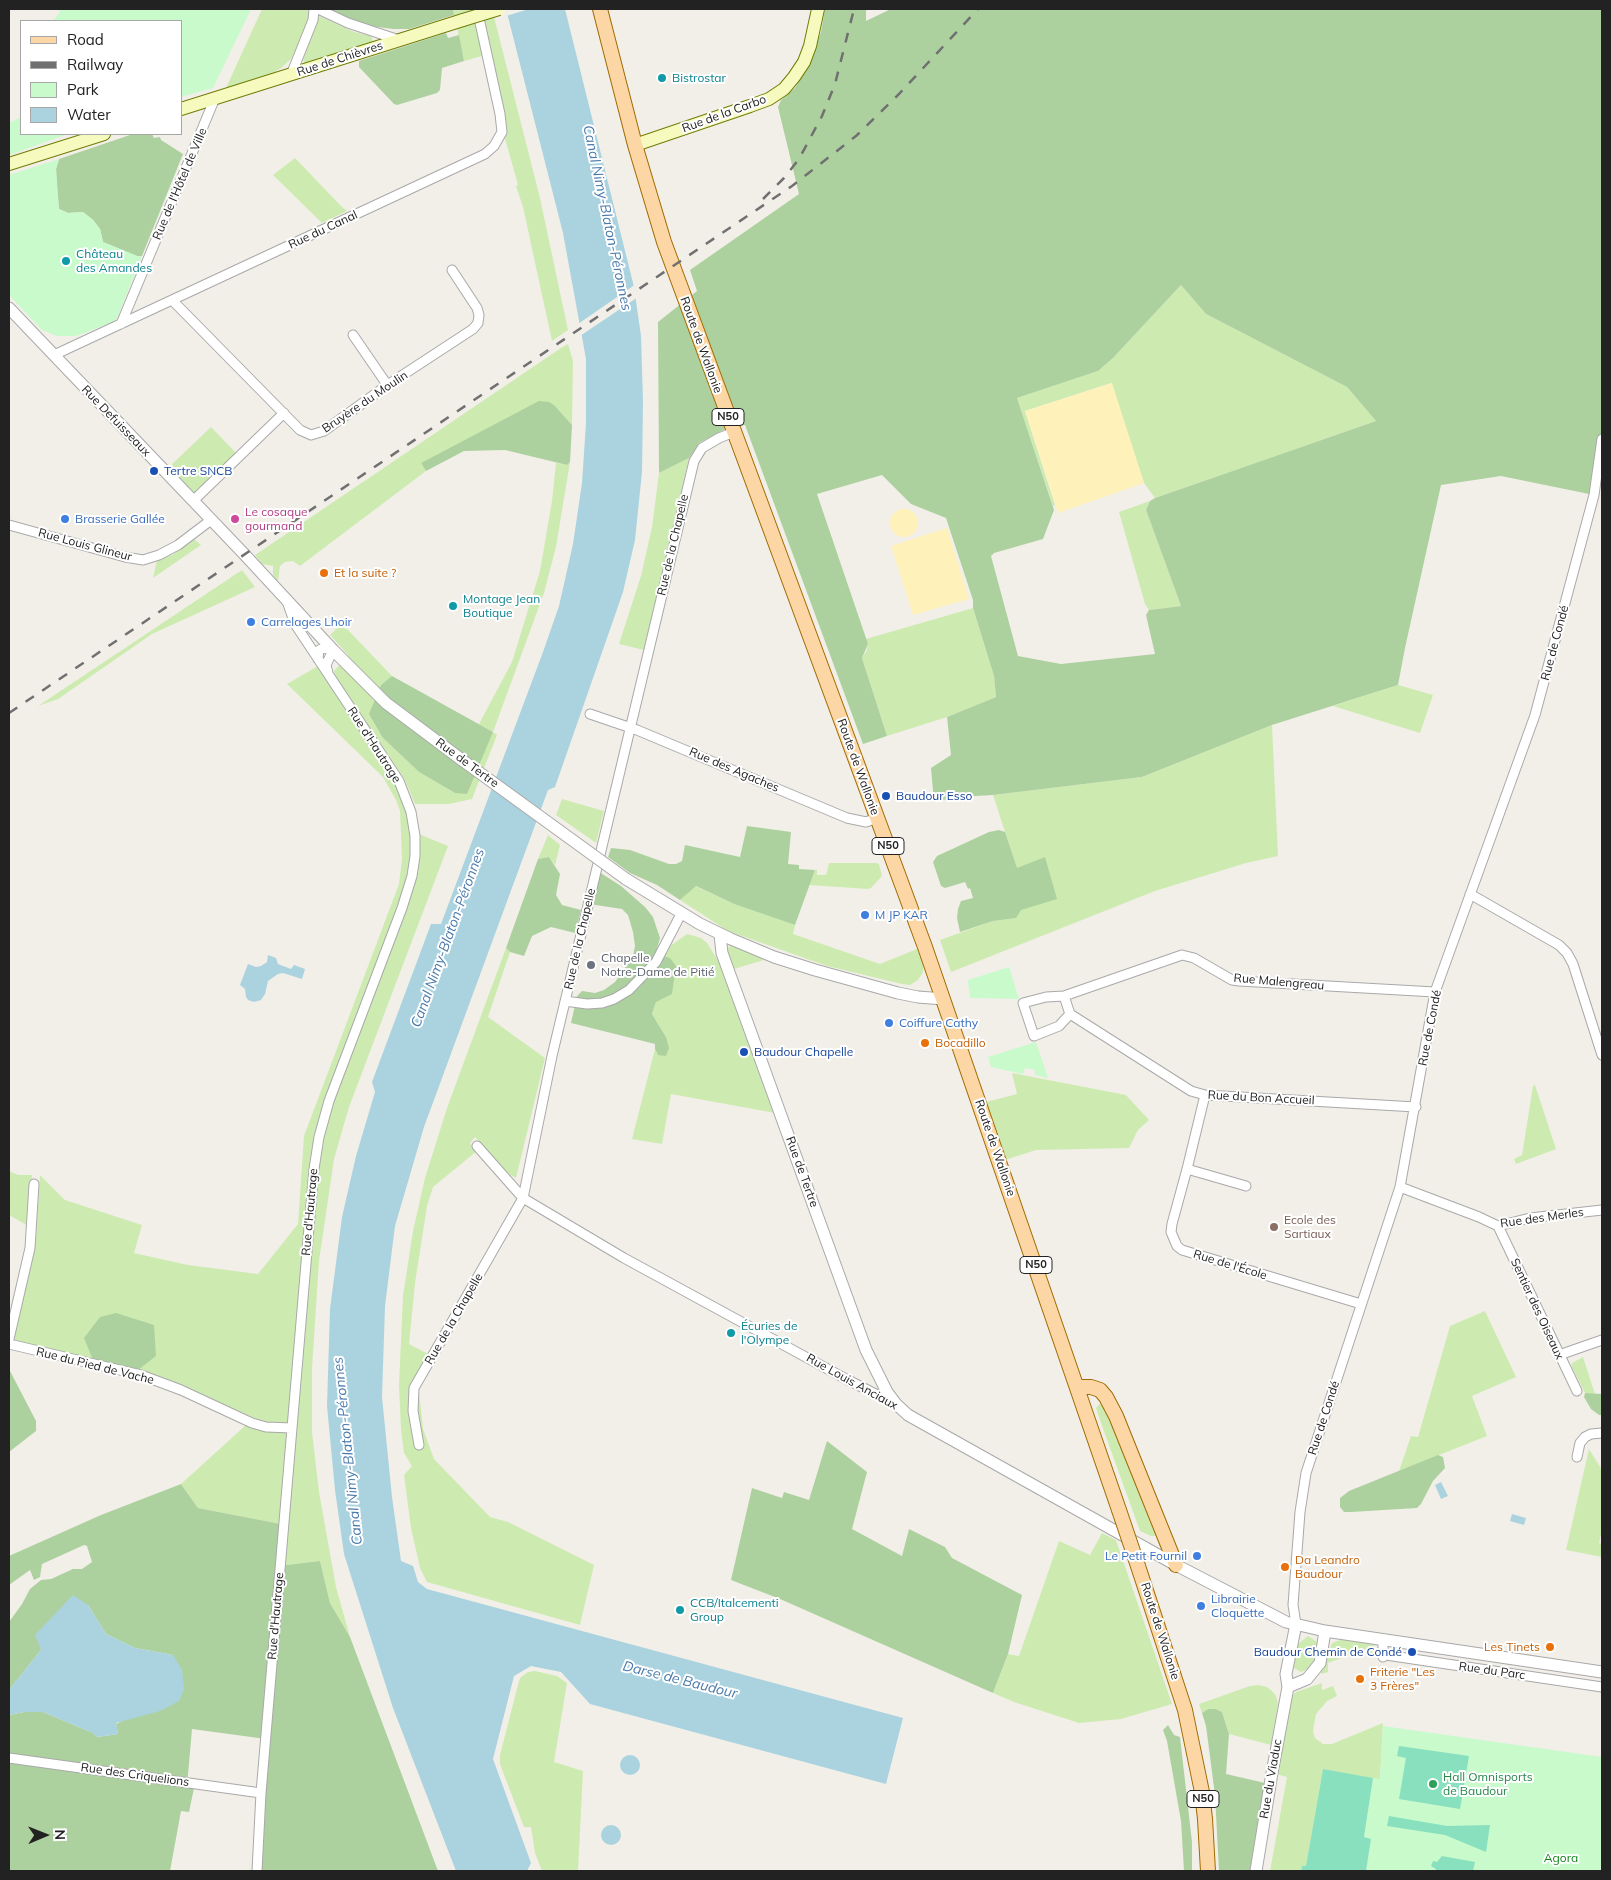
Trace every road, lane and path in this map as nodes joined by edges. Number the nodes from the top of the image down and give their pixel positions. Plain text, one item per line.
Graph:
1 (314, 9) edge
2 (318, 9) edge
3 (477, 9) edge
4 (499, 9) edge
5 (600, 9) edge
6 (818, 9) edge
7 (400, 40) junction
8 (291, 75) junction
9 (215, 98) junction
10 (182, 109) edge
11 (101, 135) edge
12 (635, 146) junction
13 (9, 164) edge
14 (452, 270) dead end
15 (172, 300) junction
16 (9, 308) edge
17 (121, 324) junction
18 (354, 335) dead end
19 (54, 355) junction
20 (388, 386) junction
21 (284, 413) junction
22 (734, 432) junction
23 (1602, 439) edge
24 (193, 501) junction
25 (211, 520) junction
26 (9, 525) edge
27 (245, 555) joint
28 (288, 604) junction
29 (333, 650) junction
30 (318, 658) junction
31 (329, 675) junction
32 (590, 714) dead end
33 (630, 728) junction
34 (878, 818) junction
35 (1470, 894) junction
36 (681, 914) junction
37 (720, 934) junction
38 (1435, 992) junction
39 (1064, 996) junction
40 (944, 999) junction
41 (565, 1000) junction
42 (1070, 1014) junction
43 (1602, 1052) edge
44 (1205, 1095) junction
45 (1416, 1107) junction
46 (477, 1146) dead end
47 (1187, 1169) junction
48 (34, 1184) dead end
49 (1246, 1186) dead end
50 (1400, 1188) junction
51 (523, 1198) junction
52 (1602, 1210) edge
53 (1498, 1226) junction
54 (1361, 1304) junction
55 (9, 1339) edge
56 (1602, 1340) edge
57 (9, 1344) edge
58 (1559, 1355) junction
59 (1077, 1387) junction
60 (1577, 1391) dead end
61 (896, 1404) junction
62 (292, 1428) junction
63 (1602, 1433) edge
64 (419, 1445) dead end
65 (1577, 1457) dead end
66 (1176, 1564) junction
67 (1296, 1624) junction
68 (1325, 1631) junction
69 (1383, 1639) junction
70 (1602, 1672) edge
71 (1288, 1687) junction
72 (1602, 1687) edge
73 (9, 1758) edge
74 (261, 1793) junction
75 (257, 1871) edge
76 (1208, 1871) edge
77 (1256, 1871) edge

1 - 8 street
2 - 7 street
3 - 15 street, Rue du Canal
4 - 7 main road, Rue de Chièvres, bridge
5 - 12 main road, Route de Wallonie / N50
6 - 12 main road, Rue de la Carbo
7 - 8 main road, Rue de Chièvres
8 - 9 main road, Rue de Chièvres
9 - 10 main road, Rue de Chièvres
9 - 17 street, Rue de l'Hôtel de Ville
11 - 13 main road
12 - 22 main road, Route de Wallonie / N50
14 - 20 street, Bruyère du Moulin
15 - 17 street, Rue du Canal
15 - 21 street, Bruyère du Moulin
16 - 19 street, Rue Defuisseaux
17 - 19 street, Rue du Canal
18 - 20 street
19 - 24 street, Rue Defuisseaux
20 - 21 street, Bruyère du Moulin
21 - 24 street
22 - 33 street, Rue de la Chapelle
22 - 34 main road, Route de Wallonie / N50
23 - 35 street, Rue de Condé
24 - 25 street, Rue Defuisseaux
25 - 26 street, Rue Louis Glineur
25 - 27 street, Rue Defuisseaux
27 - 28 street, Rue de Tertre
28 - 29 street, Rue de Tertre
28 - 30 street, Rue d'Hautrage
29 - 30 street
29 - 31 street
29 - 36 street, Rue de Tertre, bridge
30 - 31 street, Rue d'Hautrage
31 - 62 street, Rue d'Hautrage
32 - 33 street, Rue des Agaches
33 - 34 street, Rue des Agaches
33 - 41 street, Rue de la Chapelle
34 - 40 main road, Route de Wallonie / N50
35 - 38 street, Rue de Condé
35 - 43 street
36 - 37 street, Rue de Tertre
36 - 41 street
37 - 40 street, Rue de Tertre
37 - 61 street, Rue de Tertre
38 - 39 street, Rue Malengreau
38 - 45 street, Rue de Condé
39 - 42 street
39 - 42 street, Rue Malengreau
40 - 59 main road, Route de Wallonie / N50
41 - 51 street, Rue de la Chapelle
42 - 44 street, Rue du Bon Accueil
44 - 45 street, Rue du Bon Accueil
44 - 47 street, Rue de l'École
45 - 50 street, Rue de Condé
46 - 51 street, Rue Louis Anciaux
47 - 49 street
47 - 54 street, Rue de l'École
48 - 55 street
50 - 53 street, Rue des Merles
50 - 54 street, Rue de Condé
51 - 61 street, Rue Louis Anciaux
51 - 64 street, Rue de la Chapelle
52 - 53 street, Rue des Merles
53 - 58 street, Sentier des Oiseaux
54 - 67 street, Rue de Condé
56 - 58 street
57 - 62 street, Rue du Pied de Vache
58 - 60 street, Sentier des Oiseaux
59 - 66 main road
59 - 76 main road, Route de Wallonie / N50, bridge
61 - 66 street, Rue Louis Anciaux
62 - 74 street, Rue d'Hautrage
63 - 65 street
66 - 67 street, Rue Louis Anciaux
67 - 68 street, Rue du Parc
67 - 71 street, Rue du Viaduc
68 - 69 street, Rue du Parc
68 - 71 street
69 - 70 street, Rue du Parc
69 - 72 street, Rue du Parc
71 - 77 street, Rue du Viaduc
73 - 74 street, Rue des Criquelions
74 - 75 street, Rue d'Hautrage

